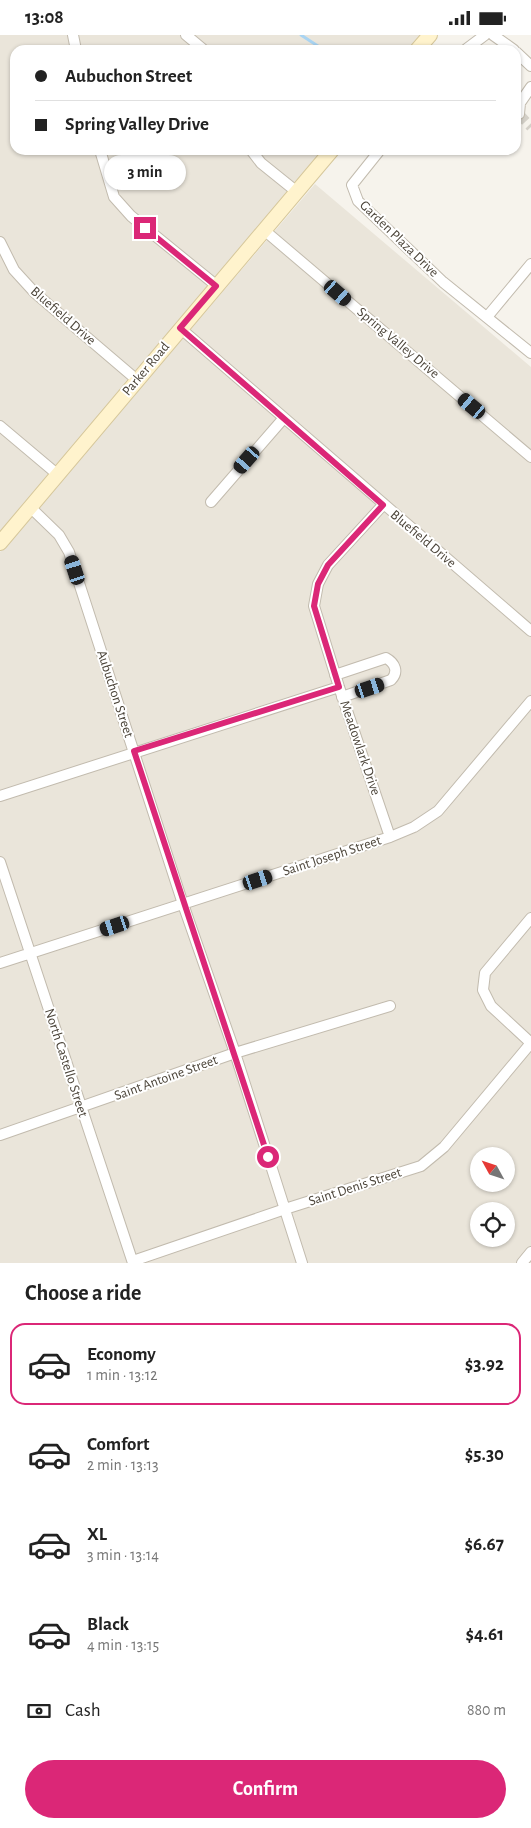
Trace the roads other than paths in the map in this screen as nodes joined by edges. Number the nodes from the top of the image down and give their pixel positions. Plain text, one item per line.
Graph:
1 (186, 35) edge
2 (430, 35) edge
3 (485, 35) edge
4 (493, 35) edge
5 (198, 45) edge
6 (422, 45) edge
7 (471, 45) edge
8 (507, 45) edge
9 (521, 57) edge
10 (531, 66) edge
11 (531, 87) edge
12 (521, 102) edge
13 (101, 155) edge
14 (255, 155) edge
15 (328, 155) edge
16 (376, 155) edge
17 (297, 192) junction
18 (264, 230) junction
19 (0, 243) edge
20 (531, 264) edge
21 (216, 286) junction
22 (487, 317) junction
23 (180, 328) junction
24 (531, 353) edge
25 (137, 380) junction
26 (283, 419) junction
27 (0, 426) edge
28 (531, 457) edge
29 (57, 474) junction
30 (211, 502) dead end
31 (383, 505) junction
32 (30, 507) junction
33 (0, 543) edge
34 (531, 631) edge
35 (335, 675) junction
36 (339, 687) junction
37 (342, 697) junction
38 (531, 701) edge
39 (134, 751) junction
40 (0, 796) edge
41 (390, 837) junction
42 (0, 862) edge
43 (183, 905) junction
44 (531, 918) edge
45 (30, 953) junction
46 (0, 963) edge
47 (390, 1006) dead end
48 (531, 1043) edge
49 (235, 1053) junction
50 (81, 1108) junction
51 (0, 1135) edge
52 (285, 1209) junction
53 (531, 1252) edge
54 (133, 1262) edge
55 (302, 1263) edge
56 (522, 1263) edge

1 - 5 street
2 - 6 main road
3 - 7 street
4 - 8 street
9 - 10 street
11 - 12 street
13 - 21 street
14 - 17 street
15 - 17 main road, Parker Road
16 - 22 street, Garden Plaza Drive
17 - 18 main road, Parker Road
18 - 21 main road, Parker Road
18 - 28 street, Spring Valley Drive
19 - 25 street, Bluefield Drive
20 - 22 street
21 - 23 main road, Parker Road
22 - 24 street, Garden Plaza Drive
23 - 25 main road, Parker Road
23 - 26 street, Bluefield Drive
25 - 29 main road, Parker Road
26 - 30 street
26 - 31 street, Bluefield Drive
27 - 29 street
29 - 32 main road, Parker Road
31 - 34 street, Bluefield Drive
31 - 35 street, Meadowlark Drive
32 - 33 main road, Parker Road
32 - 39 street, Aubuchon Street
35 - 36 street, Meadowlark Drive
35 - 37 street
36 - 37 street, Meadowlark Drive
36 - 39 street
37 - 41 street, Meadowlark Drive
38 - 41 street, Saint Joseph Street
39 - 40 street
39 - 43 street, Aubuchon Street
41 - 43 street, Saint Joseph Street
42 - 45 street, North Castello Street
43 - 45 street, Saint Joseph Street
43 - 49 street, Aubuchon Street
44 - 48 street
45 - 46 street, Saint Joseph Street
45 - 50 street, North Castello Street
47 - 49 street, Saint Antoine Street
48 - 52 street, Saint Denis Street
49 - 50 street, Saint Antoine Street
49 - 52 street, Aubuchon Street
50 - 51 street, Saint Antoine Street
50 - 54 street, North Castello Street
52 - 54 street, Saint Denis Street
52 - 55 street, Aubuchon Street
53 - 56 street

